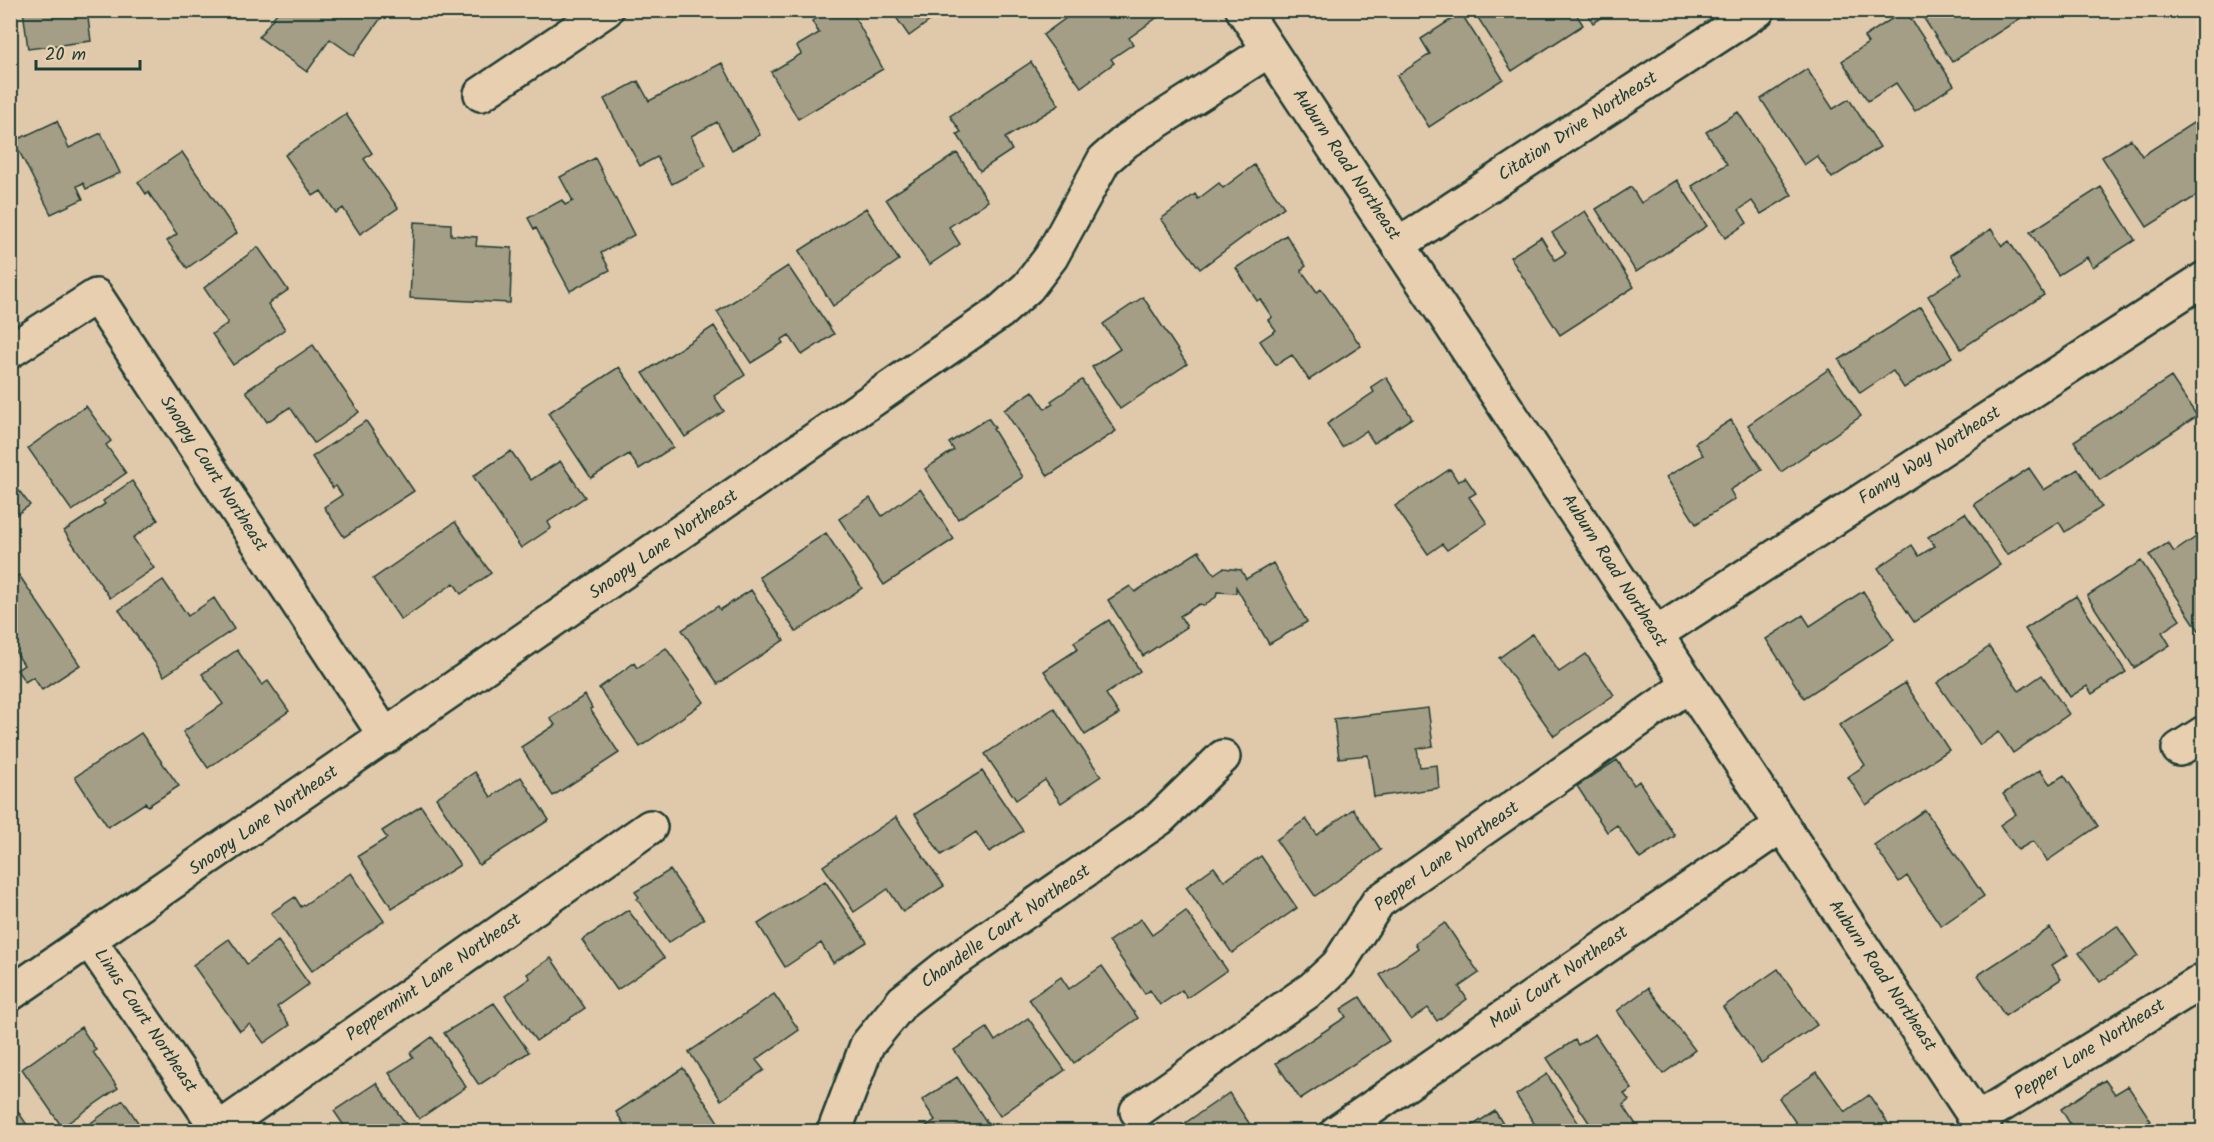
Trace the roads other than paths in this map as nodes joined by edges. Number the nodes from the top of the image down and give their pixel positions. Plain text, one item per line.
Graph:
1 (606, 10) edge
2 (1243, 10) edge
3 (1758, 10) edge
4 (1269, 50) junction
5 (481, 94) dead end
6 (1399, 244) junction
7 (2204, 279) edge
8 (10, 351) edge
9 (1656, 634) junction
10 (1689, 685) junction
11 (386, 737) junction
12 (1223, 758) dead end
13 (1782, 825) junction
14 (650, 827) dead end
15 (90, 941) junction
16 (2204, 980) edge
17 (10, 994) edge
18 (1137, 1111) dead end
19 (1981, 1126) edge
20 (220, 1130) edge
21 (834, 1131) edge
22 (1337, 1131) edge

1 - 5 street
2 - 4 street, Auburn Road Northeast
3 - 6 street, Citation Drive Northeast
4 - 6 street, Auburn Road Northeast
4 - 11 street, Snoopy Lane Northeast
6 - 9 street, Auburn Road Northeast
7 - 9 street, Fanny Way Northeast
8 - 11 street, Snoopy Court Northeast
9 - 10 street, Auburn Road Northeast
10 - 13 street, Auburn Road Northeast
10 - 18 street, Pepper Lane Northeast
11 - 15 street, Snoopy Lane Northeast
12 - 21 street, Chandelle Court Northeast
13 - 19 street, Auburn Road Northeast
13 - 22 street, Maui Court Northeast
14 - 20 street, Peppermint Lane Northeast
15 - 17 street, Snoopy Lane Northeast
15 - 20 street, Linus Court Northeast
16 - 19 street, Pepper Lane Northeast

